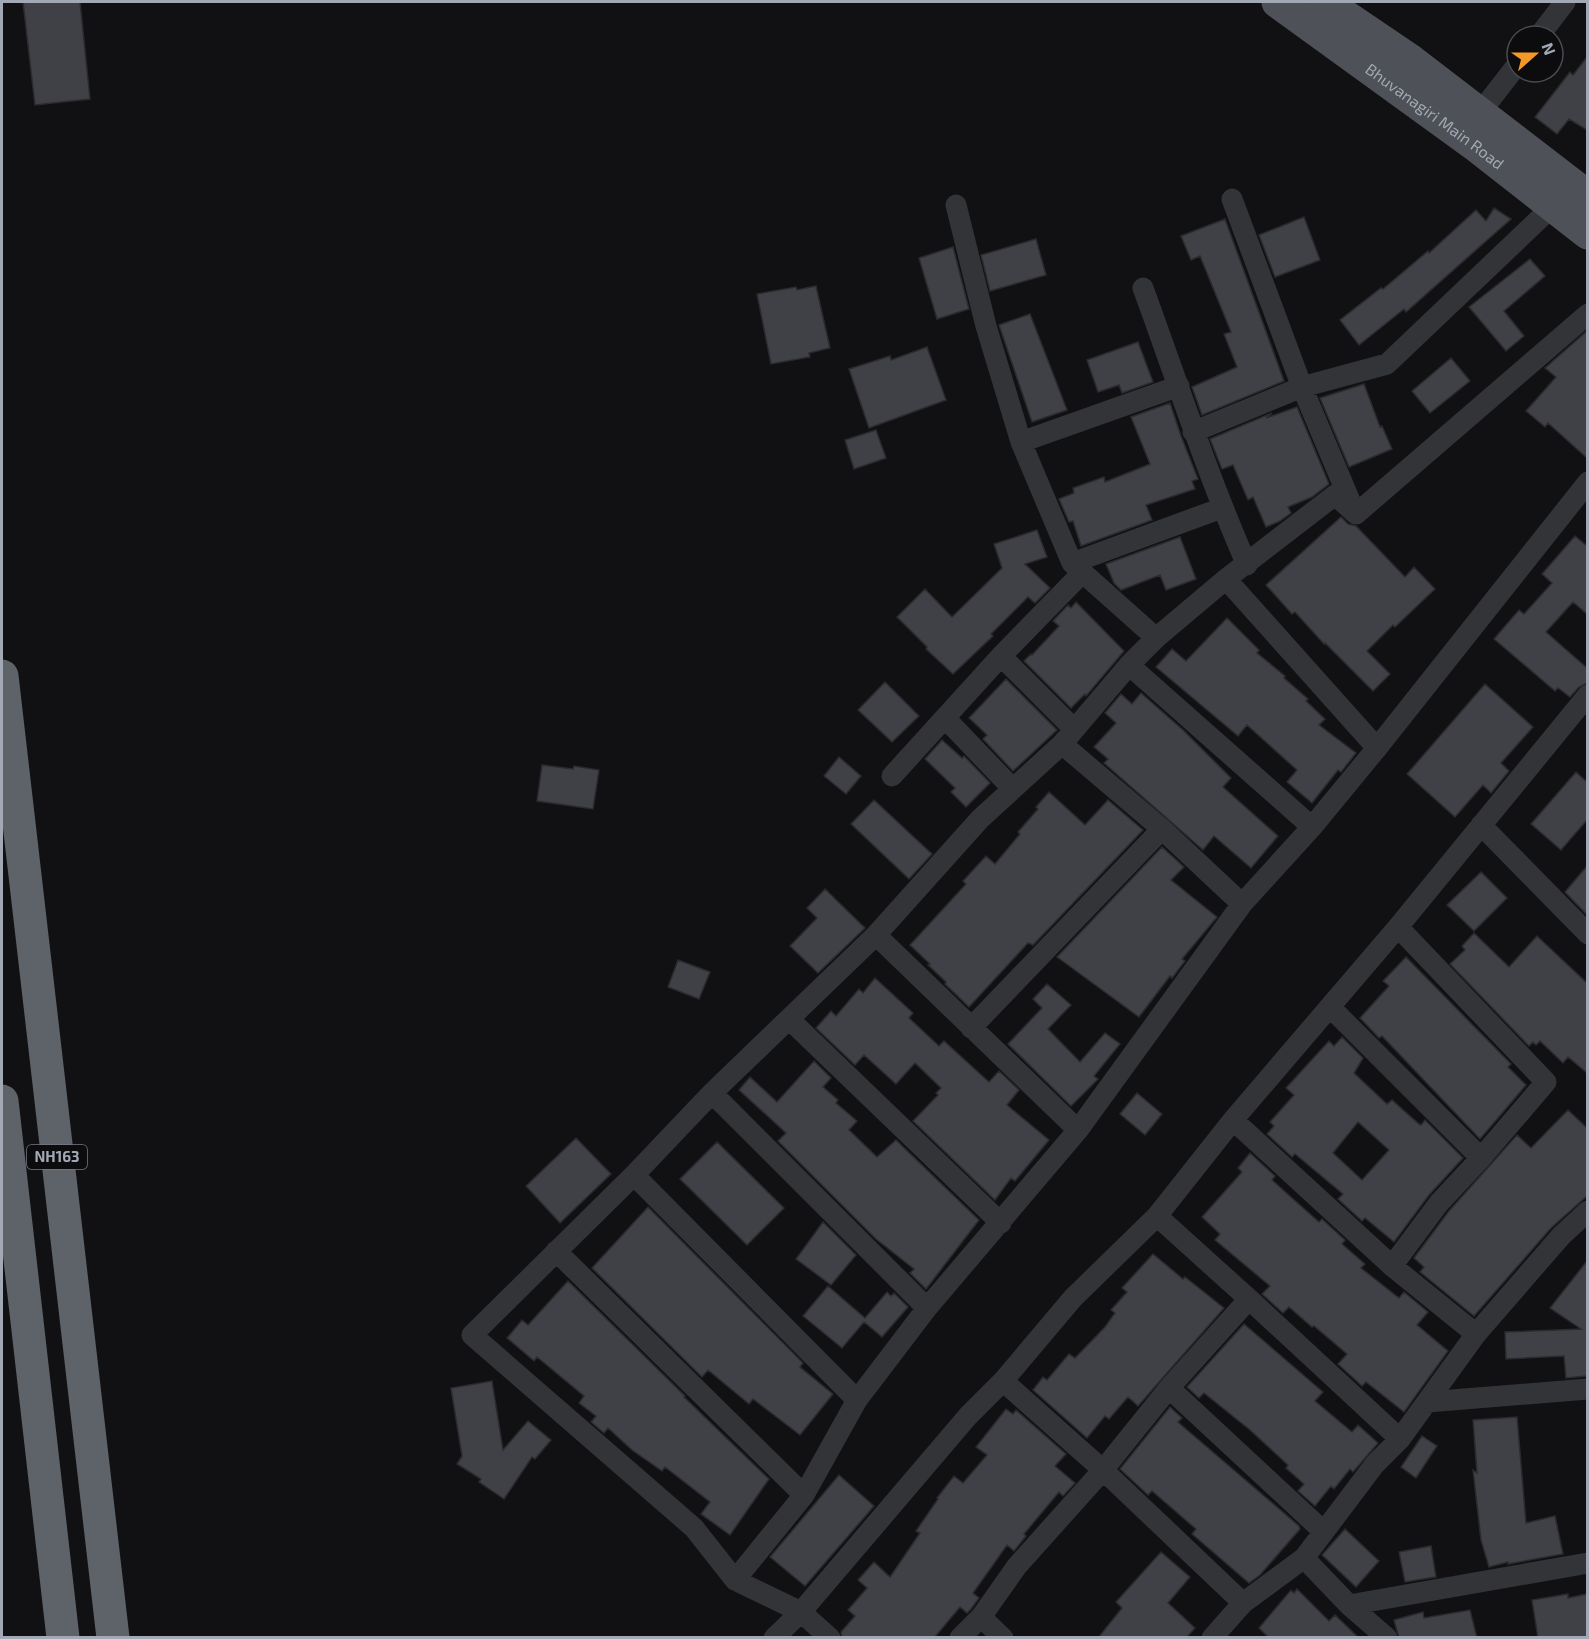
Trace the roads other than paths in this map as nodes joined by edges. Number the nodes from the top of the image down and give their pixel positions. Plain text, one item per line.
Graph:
1 (1278, 2) edge
2 (1324, 2) edge
3 (1566, 2) edge
4 (1549, 24) edge
5 (1505, 80) edge
6 (1479, 114) junction
7 (1587, 197) edge
8 (1232, 199) dead end
9 (956, 205) dead end
10 (1554, 205) junction
11 (1587, 233) edge
12 (1143, 288) dead end
13 (1587, 314) edge
14 (1179, 386) junction
15 (1302, 387) junction
16 (1193, 432) junction
17 (1021, 442) junction
18 (1583, 496) edge
19 (1222, 508) junction
20 (1356, 514) junction
21 (1247, 565) junction
22 (1077, 568) junction
23 (1226, 579) junction
24 (1156, 638) junction
25 (1000, 656) junction
26 (1129, 665) junction
27 (2, 676) edge
28 (1587, 695) edge
29 (945, 718) junction
30 (1068, 736) junction
31 (1377, 748) junction
32 (892, 776) dead end
33 (1013, 789) junction
34 (1481, 825) junction
35 (1312, 827) junction
36 (1162, 829) junction
37 (1242, 904) junction
38 (1398, 927) junction
39 (1587, 934) edge
40 (876, 935) junction
41 (1330, 1007) junction
42 (789, 1019) junction
43 (971, 1028) junction
44 (712, 1093) junction
45 (2, 1101) edge
46 (1233, 1119) junction
47 (1078, 1130) junction
48 (1481, 1158) junction
49 (634, 1175) junction
50 (1587, 1211) edge
51 (1157, 1216) junction
52 (1001, 1223) junction
53 (556, 1251) junction
54 (1392, 1266) junction
55 (1249, 1299) junction
56 (927, 1308) junction
57 (1476, 1334) junction
58 (1003, 1381) junction
59 (1169, 1388) junction
60 (1587, 1389) edge
61 (857, 1400) junction
62 (1427, 1402) junction
63 (1400, 1439) junction
64 (1103, 1470) junction
65 (804, 1495) junction
66 (1323, 1531) junction
67 (1304, 1558) junction
68 (1587, 1563) edge
69 (735, 1581) junction
70 (1243, 1603) junction
71 (1349, 1605) junction
72 (801, 1612) junction
73 (981, 1617) junction
74 (63, 1638) edge
75 (113, 1638) edge
76 (774, 1638) edge
77 (830, 1638) edge
78 (960, 1638) edge
79 (1003, 1638) edge
80 (1212, 1638) edge
81 (1387, 1638) edge

1 - 10 main road, Bhuvanagiri Main Road
2 - 6 main road, Bhuvanagiri Main Road
3 - 4 street
5 - 6 street
6 - 7 main road, Bhuvanagiri Main Road
8 - 15 street
9 - 17 street
10 - 11 main road, Bhuvanagiri Main Road
10 - 15 street
12 - 14 street
13 - 20 street
14 - 16 street
14 - 17 street
15 - 16 street
15 - 20 street
16 - 19 street
17 - 22 street
18 - 31 street
19 - 21 street
19 - 22 street
20 - 21 street
21 - 23 street
22 - 24 street
22 - 25 street
23 - 24 street
23 - 31 street
24 - 26 street
25 - 29 street
25 - 30 street
26 - 30 street
26 - 35 street
27 - 75 highway, NH163
28 - 34 street
29 - 32 street
29 - 33 street
30 - 33 street
30 - 36 street
31 - 35 street
33 - 40 street
34 - 38 street
34 - 39 street
35 - 37 street
36 - 37 street
36 - 43 street
37 - 47 street
38 - 41 street
38 - 48 street
40 - 42 street
40 - 43 street
41 - 46 street
41 - 48 street
42 - 44 street
42 - 52 street
43 - 47 street
44 - 49 street
44 - 56 street
45 - 74 highway, NH163
46 - 51 street
46 - 54 street
47 - 52 street
48 - 54 street
49 - 53 street
49 - 61 street
50 - 57 street
51 - 55 street
51 - 58 street
52 - 56 street
53 - 65 street
53 - 69 street
54 - 57 street
55 - 59 street
55 - 63 street
56 - 61 street
57 - 62 street
58 - 64 street
58 - 72 street
59 - 64 street
59 - 66 street
60 - 62 street
61 - 65 street
62 - 63 street
63 - 66 street
64 - 70 street
64 - 73 street
65 - 69 street
66 - 67 street
67 - 70 street
67 - 71 street
68 - 71 street
69 - 72 street
70 - 80 street
71 - 81 street
72 - 76 street
72 - 77 street
73 - 78 street
73 - 79 street

